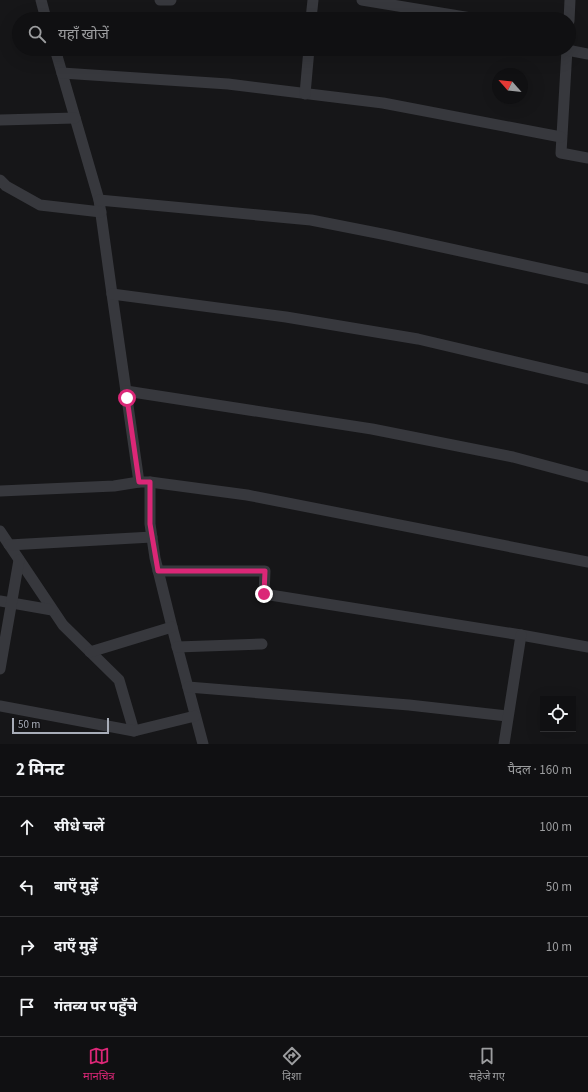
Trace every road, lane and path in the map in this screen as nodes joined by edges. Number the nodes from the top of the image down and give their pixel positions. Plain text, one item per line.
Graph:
1 (41, 0) edge
2 (160, 0) edge
3 (171, 0) edge
4 (313, 0) edge
5 (362, 0) edge
6 (570, 0) edge
7 (44, 12) edge
8 (312, 12) edge
9 (435, 12) edge
10 (569, 12) edge
11 (576, 52) edge
12 (588, 54) edge
13 (57, 56) edge
14 (309, 56) edge
15 (567, 56) edge
16 (62, 73) junction
17 (306, 94) junction
18 (75, 118) junction
19 (0, 120) edge
20 (561, 137) junction
21 (588, 158) edge
22 (0, 180) edge
23 (99, 200) junction
24 (101, 212) junction
25 (588, 279) edge
26 (112, 294) junction
27 (588, 379) edge
28 (126, 391) junction
29 (588, 477) edge
30 (145, 482) junction
31 (0, 491) edge
32 (0, 531) edge
33 (152, 536) junction
34 (9, 545) junction
35 (19, 560) junction
36 (588, 562) edge
37 (158, 571) junction
38 (0, 601) edge
39 (11, 603) junction
40 (52, 610) junction
41 (172, 627) junction
42 (521, 635) junction
43 (262, 644) dead end
44 (177, 647) junction
45 (588, 647) edge
46 (90, 652) junction
47 (0, 669) edge
48 (188, 687) junction
49 (0, 706) edge
50 (195, 716) junction
51 (507, 716) junction
52 (134, 731) junction
53 (203, 744) edge
54 (504, 744) edge

1 - 7 street
2 - 3 street
4 - 8 street
5 - 9 street
6 - 10 street
11 - 12 street
13 - 16 street
14 - 17 street
15 - 20 street
16 - 17 street
16 - 18 street
17 - 20 street
18 - 19 street
18 - 23 street
20 - 21 street
22 - 24 street
23 - 24 street
23 - 25 street
24 - 26 street
26 - 27 street
26 - 28 street
28 - 29 street
28 - 30 street
30 - 31 street
30 - 33 street
30 - 36 street
32 - 34 street
33 - 34 street
33 - 37 street
34 - 35 street
35 - 39 street
35 - 40 street
37 - 41 street
37 - 42 street
38 - 39 street
39 - 40 street
39 - 47 street
40 - 46 street
41 - 44 street
41 - 46 street
42 - 45 street
42 - 51 street
43 - 44 street
44 - 48 street
46 - 52 street
48 - 50 street
48 - 51 street
49 - 52 street
50 - 52 street
50 - 53 street
51 - 54 street

